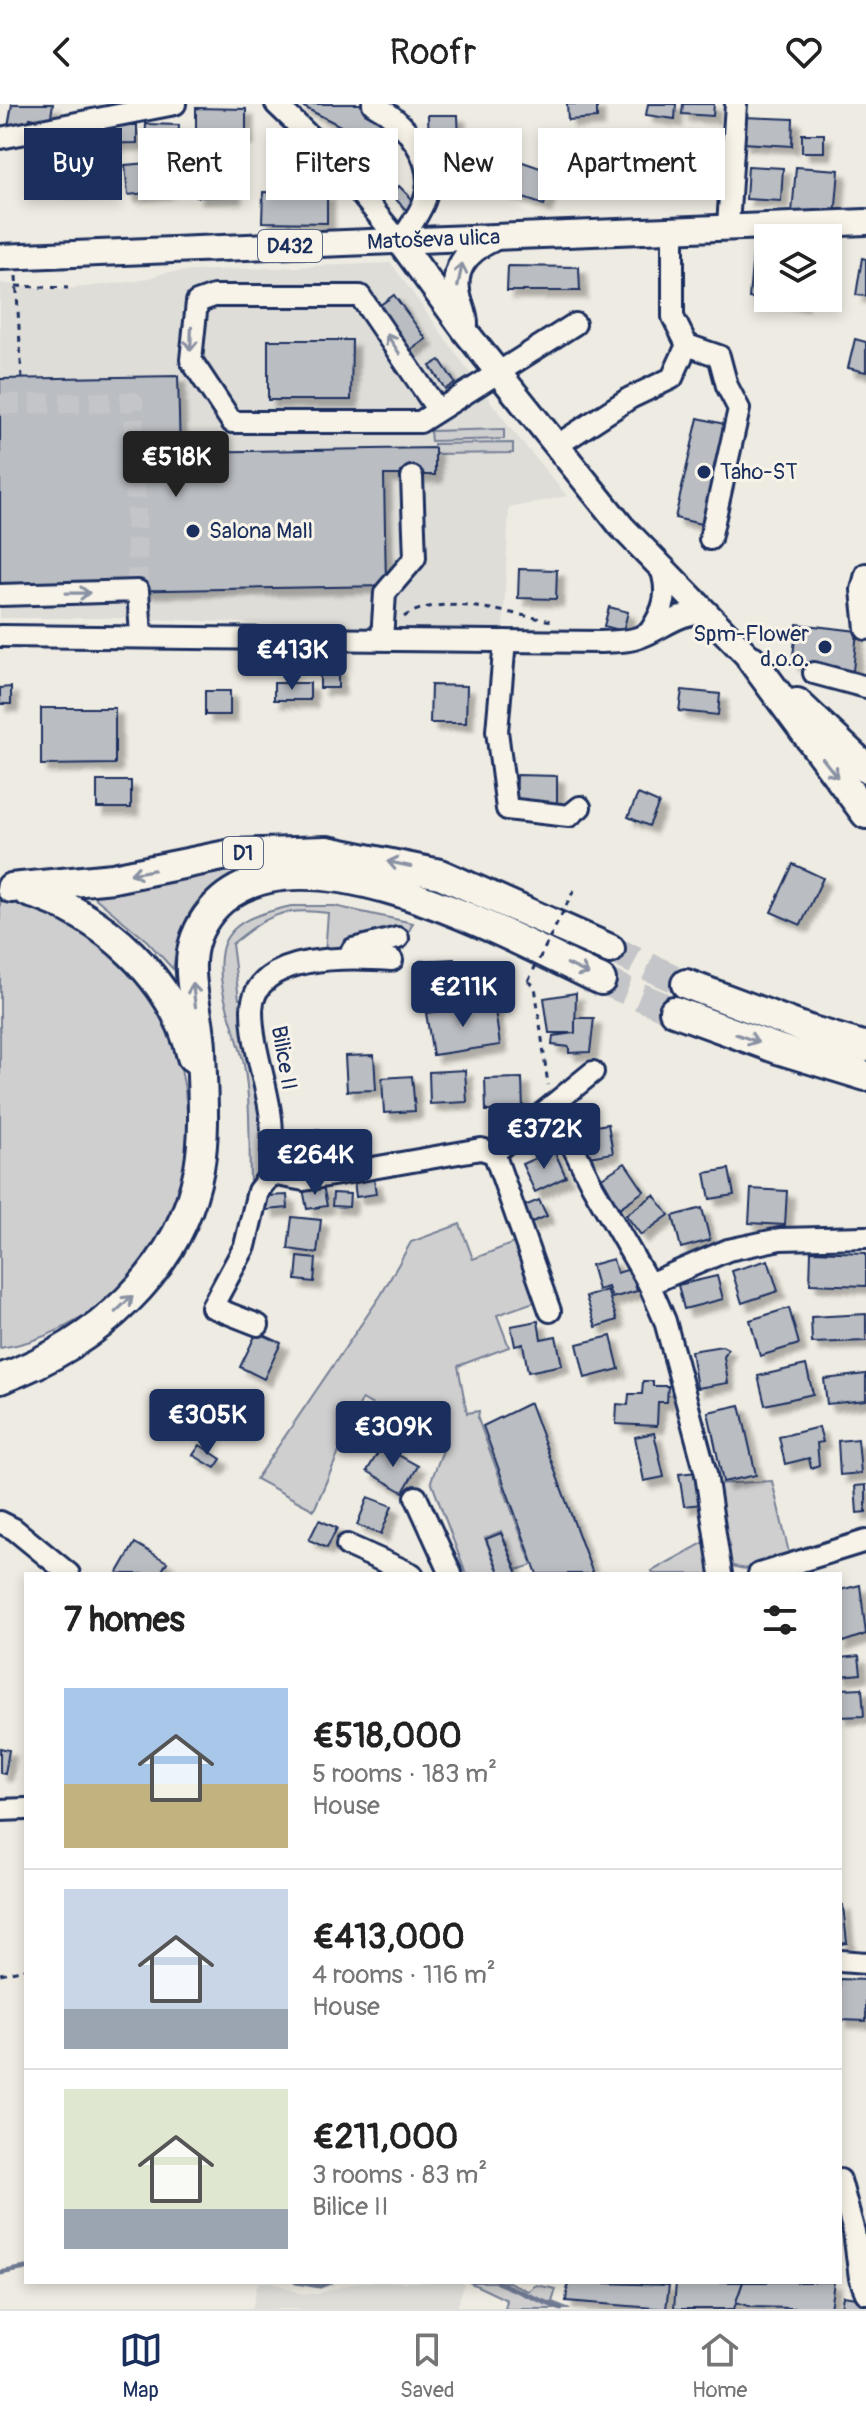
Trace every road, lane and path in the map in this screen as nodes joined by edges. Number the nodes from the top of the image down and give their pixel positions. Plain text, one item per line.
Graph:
1 (175, 104) edge
2 (276, 104) edge
3 (373, 104) edge
4 (736, 104) edge
5 (0, 138) edge
6 (866, 222) edge
7 (728, 226) junction
8 (673, 228) junction
9 (497, 237) junction
10 (400, 242) junction
11 (0, 257) edge
12 (68, 288) dead end
13 (575, 324) dead end
14 (465, 331) junction
15 (687, 345) junction
16 (499, 374) junction
17 (22, 379) dead end
18 (437, 409) junction
19 (556, 446) junction
20 (412, 477) dead end
21 (710, 539) dead end
22 (660, 565) junction
23 (866, 574) edge
24 (0, 595) edge
25 (708, 614) junction
26 (559, 622) dead end
27 (866, 629) edge
28 (649, 633) junction
29 (141, 635) junction
30 (0, 636) edge
31 (382, 639) junction
32 (505, 641) junction
33 (752, 660) junction
34 (814, 673) dead end
35 (866, 687) edge
36 (866, 768) edge
37 (580, 807) dead end
38 (866, 814) edge
39 (6, 887) edge
40 (574, 890) dead end
41 (398, 938) dead end
42 (610, 949) tunnel mouth
43 (349, 956) junction
44 (392, 960) dead end
45 (601, 980) tunnel mouth
46 (686, 984) tunnel mouth
47 (674, 1011) tunnel mouth
48 (779, 1020) junction
49 (866, 1032) edge
50 (866, 1047) edge
51 (593, 1072) dead end
52 (866, 1076) edge
53 (201, 1101) junction
54 (553, 1107) junction
55 (494, 1153) junction
56 (271, 1174) junction
57 (866, 1237) edge
58 (649, 1284) junction
59 (550, 1311) dead end
60 (258, 1325) dead end
61 (59, 1348) junction
62 (0, 1366) edge
63 (0, 1379) edge
64 (416, 1497) dead end
65 (0, 1522) edge
66 (866, 1541) edge
67 (347, 1545) dead end
68 (66, 1572) edge
69 (408, 1572) edge
70 (450, 1572) edge
71 (721, 1572) edge
72 (765, 1572) edge
73 (24, 1809) edge
74 (0, 1810) edge
75 (842, 1961) edge
76 (866, 1963) edge
77 (24, 1969) edge
78 (0, 1974) edge
79 (842, 2187) edge
80 (866, 2293) edge

1 - 5 street
2 - 10 street
3 - 10 street
4 - 7 street
6 - 7 main road, Matoševa ulica
7 - 8 main road, Matoševa ulica
8 - 9 main road, Matoševa ulica
8 - 15 street
9 - 10 main road, Matoševa ulica
14 -> 9 main road
10 - 11 main road, Matoševa ulica / D432
10 - 14 main road
12 - 17 path
13 - 16 street
14 - 16 main road
15 - 19 street
15 - 21 street
16 - 18 street
16 - 19 main road
18 -> 18 street
19 - 22 main road
20 - 31 street
22 - 25 main road
22 - 28 street
23 - 27 street
24 -> 29 street
25 - 28 street
25 - 33 main road
26 - 31 path
28 - 32 street
29 - 30 street
29 - 31 street
31 - 32 street
32 - 37 street
33 - 36 highway
33 -> 38 highway
34 - 35 street
42 -> 39 highway, D1
39 - 53 highway
40 - 54 path, bridge
41 - 43 street, Bilice II
43 - 44 street, Bilice II
43 - 56 street, Bilice II
53 -> 45 highway, D1
46 - 48 highway
47 -> 52 highway
48 - 49 highway
48 - 50 highway
51 - 54 street
61 -> 53 highway, D1
54 - 55 street
54 - 58 street
55 - 56 street
55 - 59 street
56 - 60 street
57 - 58 street
58 - 71 street
61 - 62 highway, D1
61 - 63 highway
64 - 70 street
65 - 68 street
66 - 72 street
67 - 69 street
73 - 74 street
75 - 76 street
77 - 78 path
79 - 80 street

